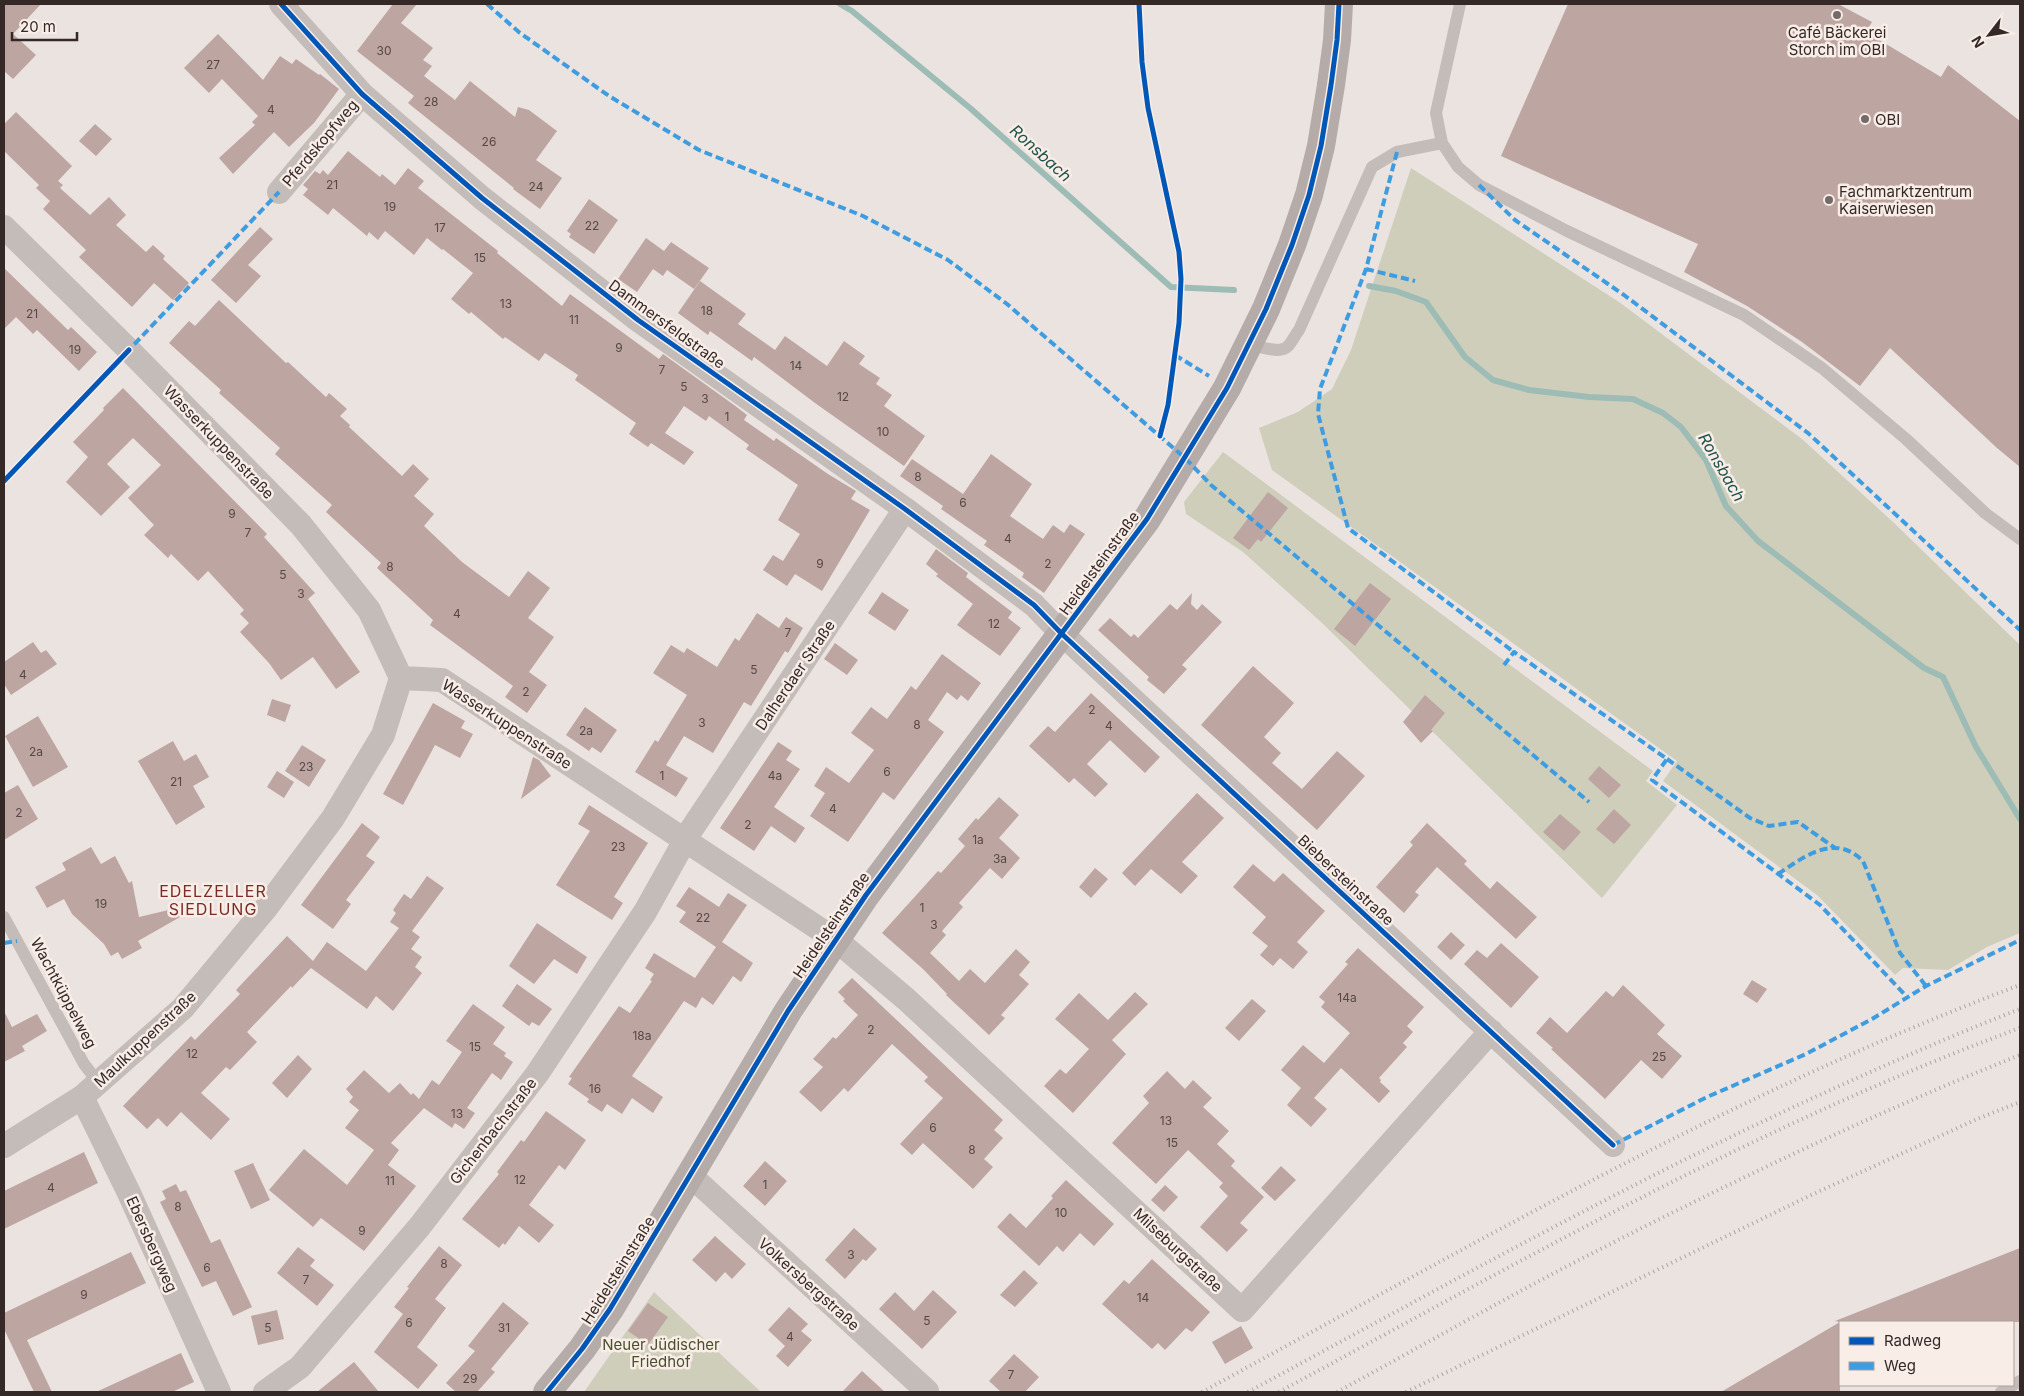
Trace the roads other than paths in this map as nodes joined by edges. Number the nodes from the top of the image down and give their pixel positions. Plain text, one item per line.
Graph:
1 (281, 4) edge
2 (1340, 4) edge
3 (1460, 4) edge
4 (362, 94) junction
5 (1442, 143) junction
6 (279, 192) dead end
7 (4, 227) edge
8 (1250, 344) junction
9 (905, 509) junction
10 (2020, 539) edge
11 (1062, 634) junction
12 (401, 678) junction
13 (685, 840) junction
14 (4, 916) edge
15 (836, 940) junction
16 (1491, 1031) junction
17 (90, 1090) junction
18 (1612, 1145) dead end
19 (4, 1146) edge
20 (691, 1176) junction
21 (2012, 1386) edge
22 (927, 1391) dead end
23 (219, 1392) edge
24 (265, 1392) edge
25 (547, 1392) edge
26 (2001, 1392) edge

1 - 4 street, Dammersfeldstraße
2 - 8 main road, Heidelsteinstraße
3 - 5 lane
4 - 6 street, Pferdskopfweg
4 - 9 street, Dammersfeldstraße
5 - 8 lane
5 - 10 lane
7 - 12 street, Wasserkuppenstraße
8 - 11 main road, Heidelsteinstraße
9 - 11 street, Dammersfeldstraße
9 - 13 street, Dalherdaer Straße
11 - 15 main road, Heidelsteinstraße
11 - 16 street, Biebersteinstraße
12 - 13 street, Wasserkuppenstraße
12 - 17 street, Maulkuppenstraße
13 - 15 street, Wasserkuppenstraße
13 - 24 street, Gichenbachstraße
14 - 17 lane, Wachtküppelweg
15 - 16 street, Milseburgstraße
15 - 20 main road, Heidelsteinstraße
16 - 18 street, Biebersteinstraße
17 - 19 street, Maulkuppenstraße
17 - 23 street, Ebersbergweg
20 - 22 street, Volkersbergstraße
20 - 25 main road, Heidelsteinstraße
21 - 26 lane

